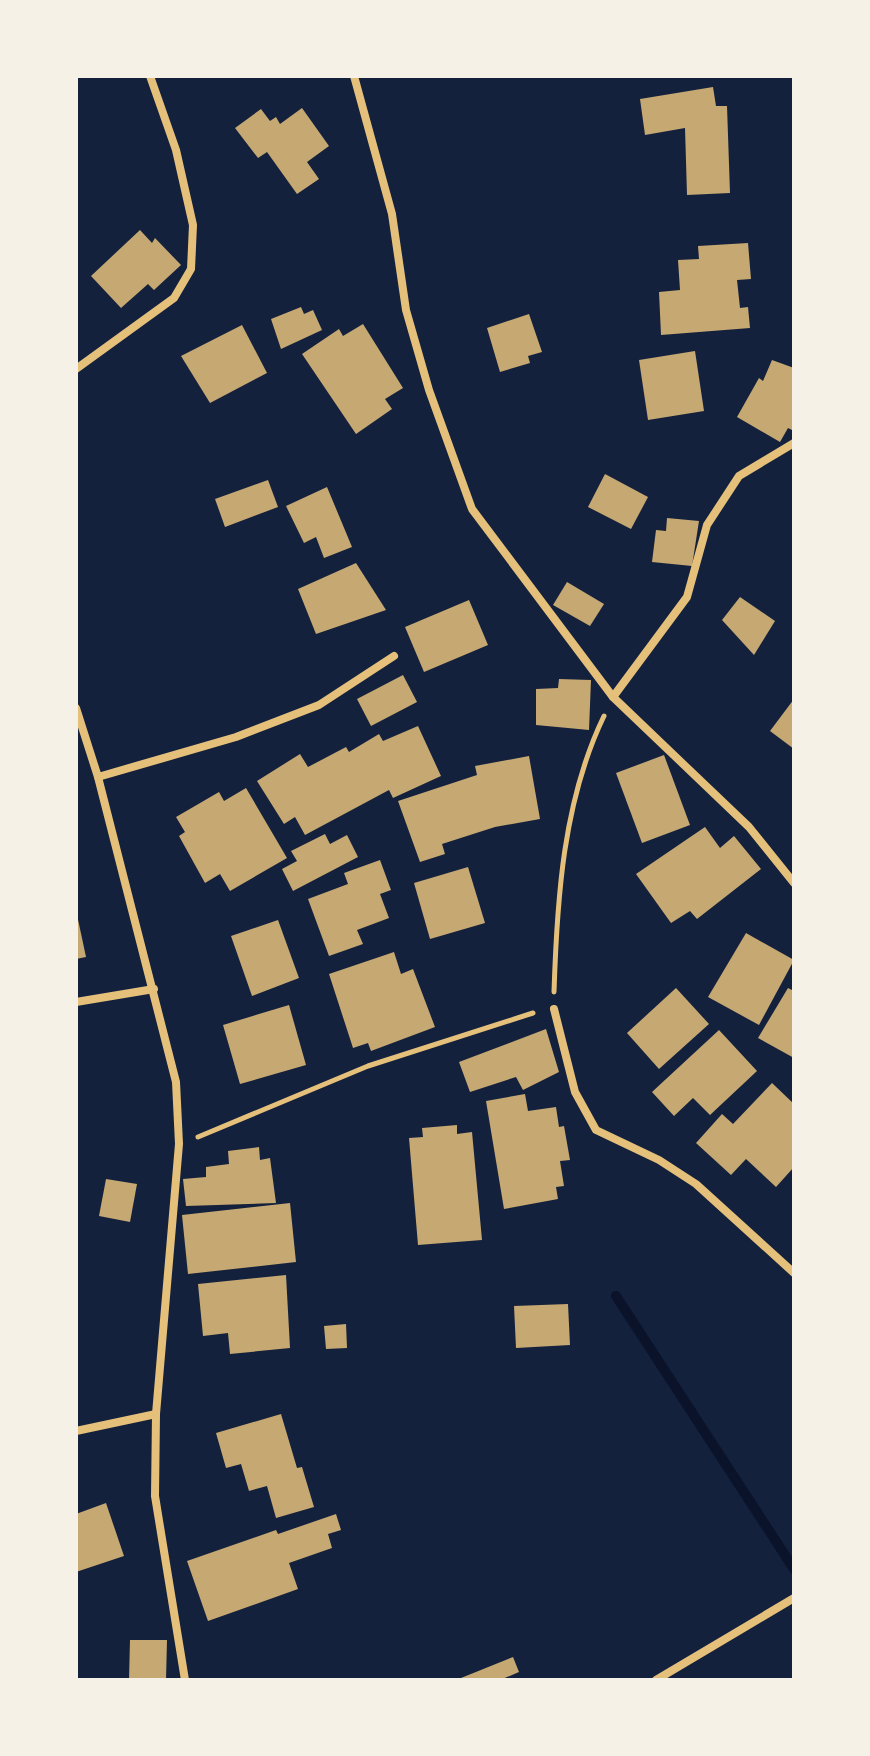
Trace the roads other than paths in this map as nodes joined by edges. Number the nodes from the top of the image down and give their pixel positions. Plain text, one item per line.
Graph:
1 (150, 76) edge
2 (354, 76) edge
3 (76, 369) edge
4 (794, 443) edge
5 (394, 656) dead end
6 (613, 697) junction
7 (76, 708) edge
8 (98, 777) junction
9 (794, 883) edge
10 (154, 989) junction
11 (76, 1002) edge
12 (554, 1009) road end
13 (794, 1273) edge
14 (156, 1414) junction
15 (76, 1431) edge
16 (794, 1598) edge
17 (185, 1680) edge
18 (656, 1680) edge

1 - 3 street
2 - 6 street
4 - 6 street
5 - 8 street
6 - 9 street
7 - 8 street
8 - 10 street
10 - 11 street
10 - 14 street
12 - 13 street
14 - 15 street
14 - 17 street
16 - 18 street

